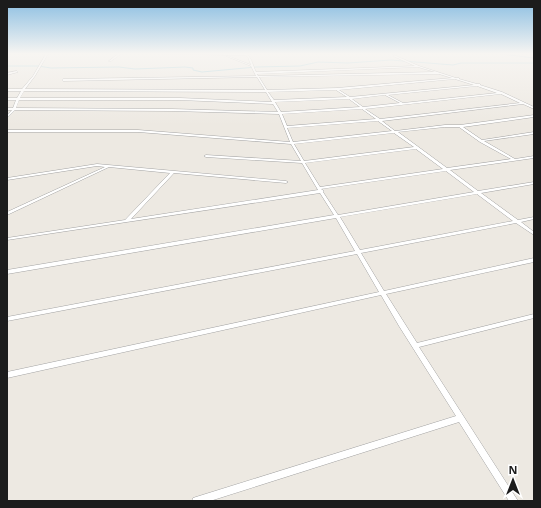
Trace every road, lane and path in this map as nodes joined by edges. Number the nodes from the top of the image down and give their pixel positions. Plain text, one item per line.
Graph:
1 (31, 78) edge
2 (152, 78) edge
3 (259, 78) edge
4 (458, 78) joint
5 (63, 80) dead end
6 (479, 85) junction
7 (337, 88) junction
8 (7, 90) edge
9 (23, 90) junction
10 (267, 91) junction
11 (501, 93) junction
12 (386, 94) junction
13 (7, 98) edge
14 (350, 98) junction
15 (19, 99) junction
16 (273, 102) junction
17 (524, 103) junction
18 (403, 104) junction
19 (364, 108) junction
20 (534, 108) edge
21 (7, 109) edge
22 (14, 109) junction
23 (280, 113) junction
24 (534, 116) edge
25 (7, 118) edge
26 (379, 120) junction
27 (460, 126) junction
28 (286, 127) junction
29 (7, 131) edge
30 (396, 132) junction
31 (534, 133) edge
32 (481, 141) junction
33 (292, 143) junction
34 (417, 148) junction
35 (206, 156) dead end
36 (534, 157) edge
37 (515, 160) junction
38 (303, 162) junction
39 (108, 166) junction
40 (446, 170) junction
41 (172, 173) junction
42 (7, 179) edge
43 (286, 182) dead end
44 (534, 183) edge
45 (321, 189) junction
46 (477, 192) junction
47 (7, 214) edge
48 (337, 216) junction
49 (534, 218) edge
50 (127, 220) junction
51 (516, 221) junction
52 (534, 234) edge
53 (7, 239) edge
54 (357, 251) junction
55 (534, 260) edge
56 (7, 272) edge
57 (384, 293) junction
58 (534, 316) edge
59 (7, 320) edge
60 (415, 346) junction
61 (7, 375) edge
62 (461, 418) junction
63 (196, 501) edge
64 (514, 501) edge

1 - 9 street
2 - 5 street
3 - 10 street
4 - 6 street
4 - 7 street
6 - 11 street
6 - 12 street
7 - 10 street
7 - 14 street
8 - 9 street
9 - 10 street
9 - 15 street
10 - 16 street
11 - 17 street
11 - 18 street
12 - 14 street
12 - 18 street
13 - 15 street
14 - 16 street
14 - 19 street
15 - 16 street
15 - 22 street
16 - 23 street
17 - 20 street
17 - 26 street
18 - 19 street
19 - 23 street
19 - 26 street
21 - 22 street
22 - 23 street
22 - 25 street
23 - 28 street
24 - 27 street
26 - 28 street
26 - 30 street
27 - 30 street
27 - 32 street
28 - 33 street
29 - 33 street
30 - 33 street
30 - 34 street
31 - 32 street
32 - 37 street
33 - 38 street
34 - 38 street
34 - 40 street
35 - 38 street
36 - 37 street
37 - 40 street
38 - 45 street
39 - 41 street
39 - 42 street
39 - 47 street
40 - 45 street
40 - 46 street
41 - 43 street
41 - 50 street
44 - 46 street
45 - 48 street
45 - 50 street
46 - 48 street
46 - 51 street
48 - 54 street
48 - 56 street
49 - 51 street
50 - 53 street
51 - 52 street
51 - 54 street
54 - 57 street
54 - 59 street
55 - 57 street
57 - 60 street
57 - 61 street
58 - 60 street
60 - 62 street
62 - 63 street
62 - 64 street

